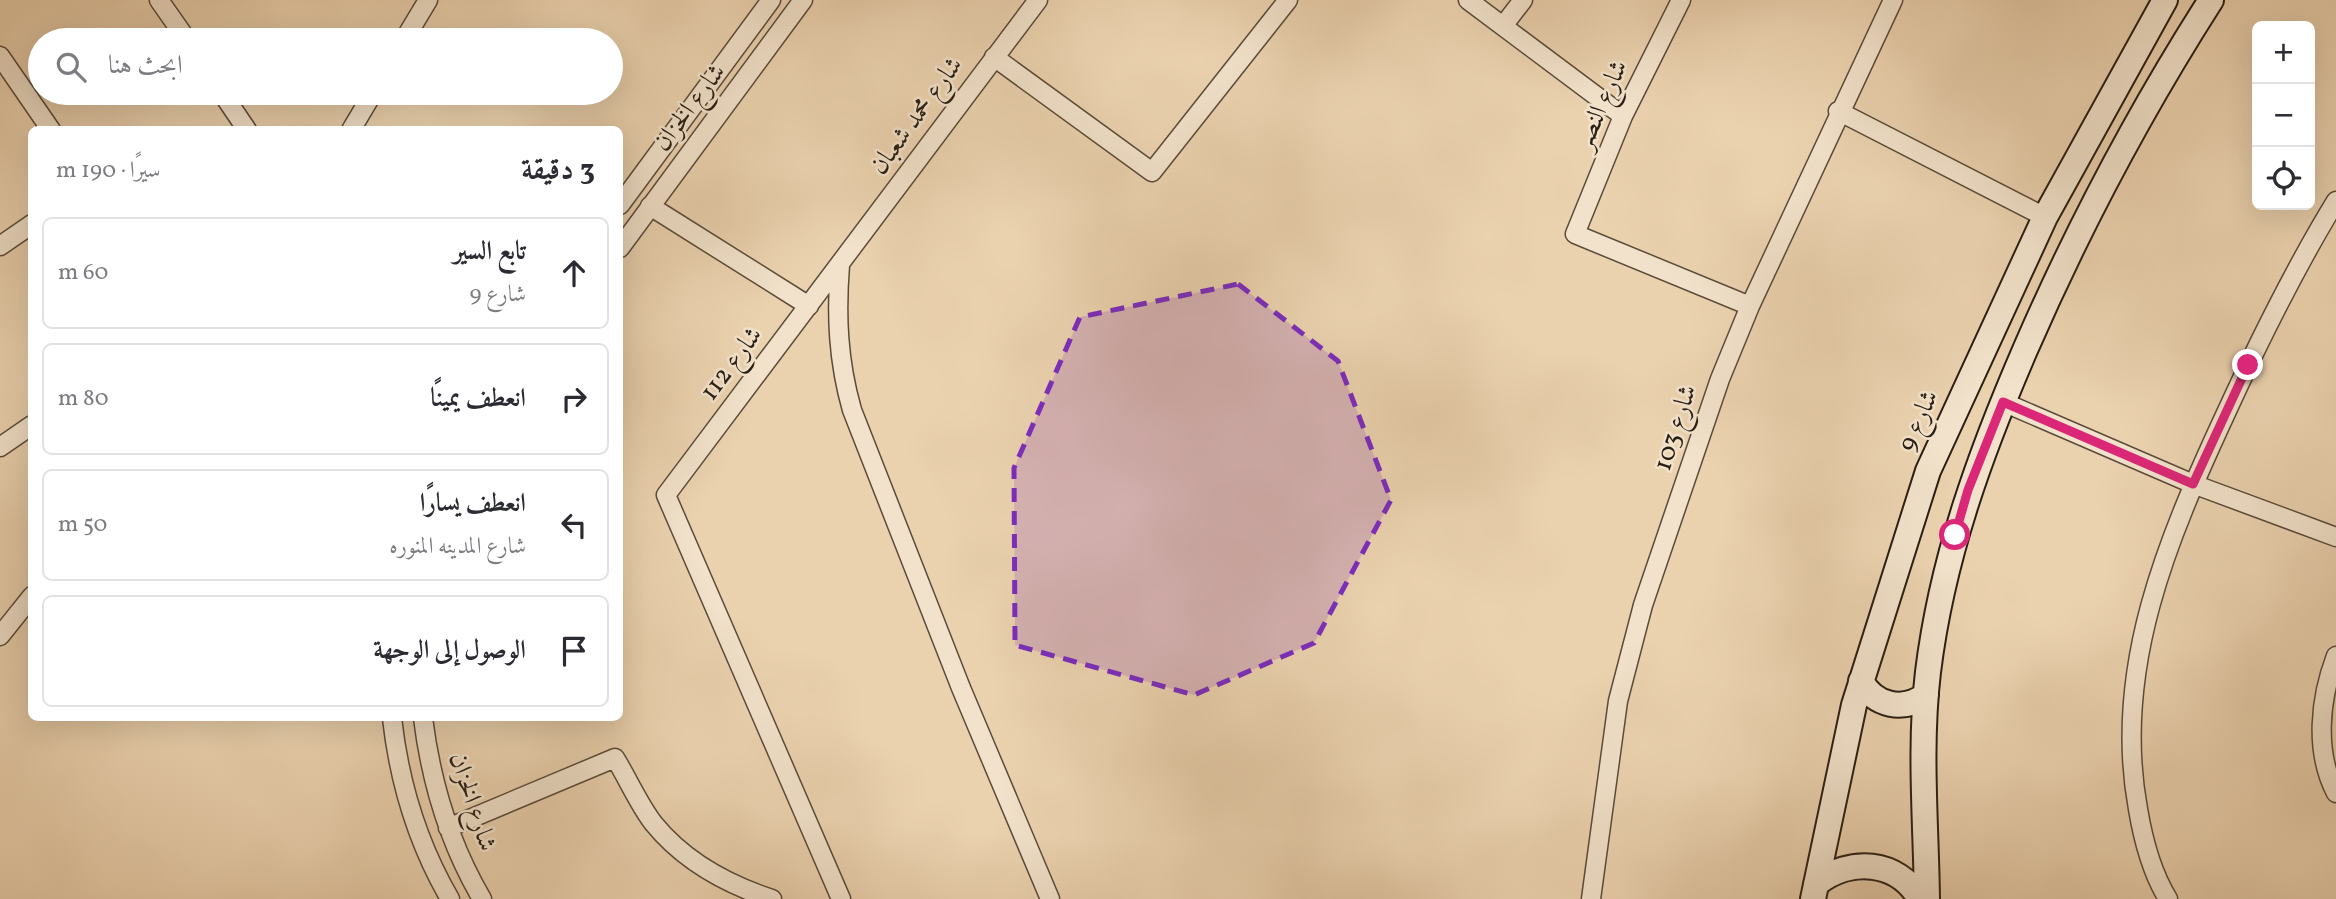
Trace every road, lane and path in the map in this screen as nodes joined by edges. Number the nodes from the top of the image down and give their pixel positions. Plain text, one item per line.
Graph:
1 (159, 0) edge
2 (428, 0) edge
3 (771, 0) edge
4 (803, 0) edge
5 (1038, 0) edge
6 (1289, 0) edge
7 (1468, 0) edge
8 (1523, 0) edge
9 (1681, 0) edge
10 (1893, 0) edge
11 (2165, 0) edge
12 (2211, 0) edge
13 (1503, 26) junction
14 (179, 28) edge
15 (411, 28) edge
16 (0, 56) edge
17 (994, 57) junction
18 (28, 97) edge
19 (34, 105) edge
20 (230, 105) edge
21 (366, 105) edge
22 (1838, 111) junction
23 (1623, 116) junction
24 (48, 126) edge
25 (244, 126) edge
26 (354, 126) edge
27 (623, 201) edge
28 (2336, 201) edge
29 (650, 206) junction
30 (2045, 217) junction
31 (28, 227) edge
32 (623, 244) edge
33 (0, 246) edge
34 (840, 265) junction
35 (809, 306) junction
36 (1750, 306) junction
37 (2003, 402) junction
38 (28, 428) edge
39 (0, 447) edge
40 (2193, 484) junction
41 (2336, 537) edge
42 (28, 602) edge
43 (0, 636) edge
44 (2336, 656) edge
45 (1861, 681) junction
46 (1926, 695) junction
47 (393, 721) edge
48 (424, 721) edge
49 (2336, 793) edge
50 (448, 828) junction
51 (1815, 891) edge
52 (450, 899) edge
53 (482, 899) edge
54 (772, 899) edge
55 (841, 899) edge
56 (1051, 899) edge
57 (1591, 899) edge
58 (1920, 899) edge
59 (1927, 899) edge
60 (2168, 899) edge

1 - 14 street
2 - 15 street
3 - 27 street, شارع الخزان
4 - 29 street, شارع الخزان
5 - 17 street, شارع محمد شعبان
6 - 17 street
7 - 13 street
8 - 13 street
9 - 23 street, شارع النصر
10 - 22 street, شارع 103
11 - 30 main road, شارع 9
12 - 37 main road
13 - 23 street
16 - 18 street
17 - 34 street, شارع محمد شعبان
19 - 24 street
20 - 25 street
21 - 26 street
22 - 30 street
22 - 36 street, شارع 103
23 - 36 street, شارع النصر
28 - 40 street
29 - 32 street, شارع الخزان
29 - 35 street
30 - 45 main road, شارع 9
31 - 33 street
34 - 35 street, شارع 112
34 - 56 street
35 - 55 street, شارع 112
36 - 57 street, شارع 103
37 - 40 street
37 - 46 main road
38 - 39 street
40 - 41 street
40 - 60 street
42 - 43 street
44 - 49 street
45 - 46 main road
45 - 51 main road, شارع 9
46 - 59 main road
47 - 52 street
48 - 50 street, شارع الخزان
50 - 53 street, شارع الخزان
50 - 54 street
51 - 58 main road

